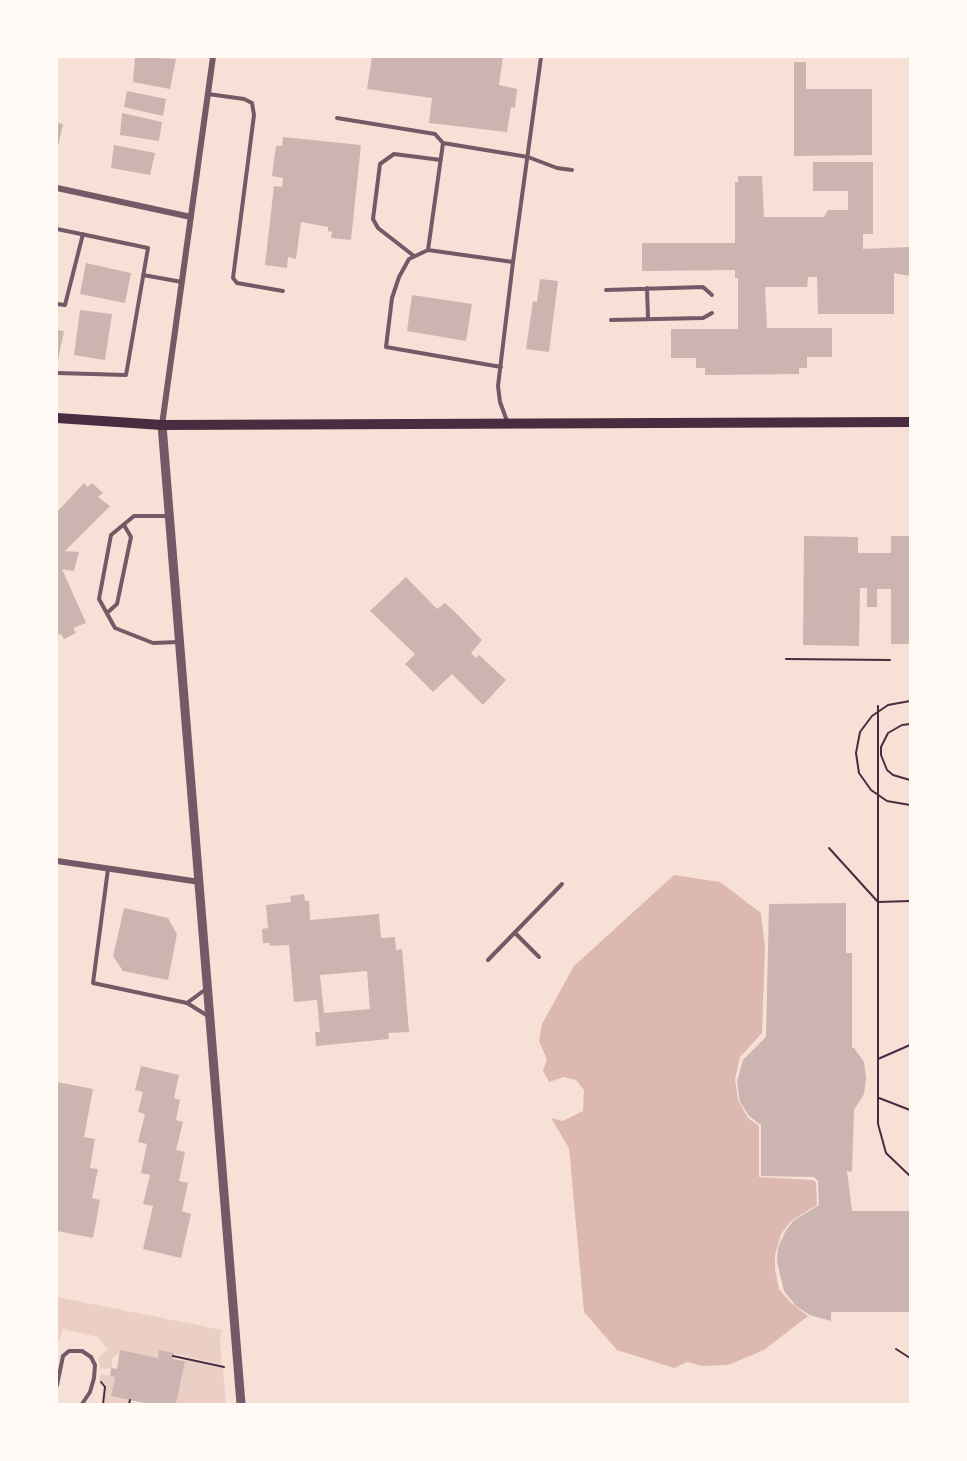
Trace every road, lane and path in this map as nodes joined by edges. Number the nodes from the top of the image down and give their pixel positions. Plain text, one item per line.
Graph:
1 (213, 57) edge
2 (541, 57) edge
3 (208, 94) junction
4 (337, 118) dead end
5 (443, 143) junction
6 (528, 157) junction
7 (441, 160) junction
8 (572, 170) dead end
9 (57, 188) edge
10 (191, 218) junction
11 (57, 229) edge
12 (83, 234) junction
13 (428, 250) junction
14 (414, 256) junction
15 (513, 262) junction
16 (143, 275) junction
17 (182, 282) junction
18 (647, 288) junction
19 (606, 290) dead end
20 (283, 291) dead end
21 (712, 295) dead end
22 (57, 304) edge
23 (712, 313) dead end
24 (648, 318) junction
25 (611, 321) dead end
26 (501, 367) junction
27 (57, 373) edge
28 (57, 418) edge
29 (910, 422) edge
30 (508, 424) junction
31 (162, 425) junction
32 (170, 516) junction
33 (124, 525) junction
34 (107, 613) junction
35 (180, 642) junction
36 (786, 659) dead end
37 (890, 660) dead end
38 (910, 701) edge
39 (878, 706) dead end
40 (878, 711) junction
41 (910, 724) edge
42 (878, 733) junction
43 (886, 737) junction
44 (879, 752) junction
45 (885, 767) junction
46 (878, 771) junction
47 (910, 780) edge
48 (878, 796) junction
49 (910, 805) edge
50 (829, 848) dead end
51 (57, 861) edge
52 (108, 869) junction
53 (200, 882) junction
54 (562, 884) dead end
55 (910, 901) edge
56 (878, 902) junction
57 (515, 933) junction
58 (539, 957) dead end
59 (488, 960) dead end
60 (208, 988) junction
61 (187, 1003) junction
62 (210, 1017) junction
63 (910, 1045) edge
64 (878, 1059) junction
65 (878, 1097) junction
66 (910, 1110) edge
67 (910, 1176) edge
68 (896, 1349) dead end
69 (173, 1356) dead end
70 (910, 1358) edge
71 (224, 1367) dead end
72 (93, 1380) junction
73 (57, 1385) edge
74 (82, 1404) edge
75 (103, 1404) edge
76 (241, 1404) edge

1 - 3 street
2 - 6 lane
3 - 10 street
3 - 20 lane
4 - 5 lane
5 - 6 lane
5 - 7 lane
6 - 8 lane
6 - 15 lane
7 - 13 lane
7 - 14 lane
9 - 10 street
10 - 17 street
11 - 12 lane
12 - 16 lane
12 - 22 lane
13 - 14 lane
13 - 15 lane
14 - 26 lane
15 - 26 lane
16 - 17 lane
16 - 27 lane
17 - 31 street
18 - 19 lane
18 - 21 lane
18 - 24 lane
23 - 24 lane
24 - 25 lane
26 - 30 lane
28 - 31 main road
29 - 30 main road
30 - 31 main road
31 - 32 street
32 - 33 lane
32 - 35 street
33 - 34 lane
33 - 34 lane
34 - 35 lane
35 - 53 street
36 - 37 path
38 - 40 path
39 - 40 path
40 - 42 path
40 - 48 path
41 - 43 path
42 - 43 path
42 - 44 path
43 - 44 path
44 - 45 path
44 - 46 path
45 - 46 path
45 - 47 path
46 - 48 path
48 - 49 path
48 - 56 path
50 - 56 path
51 - 52 street
52 - 53 street
52 - 61 lane
53 - 60 street
54 - 57 lane
55 - 56 path
56 - 64 path
57 - 58 lane
57 - 59 lane
60 - 61 lane
60 - 62 street
61 - 62 lane
62 - 76 street
63 - 64 path
64 - 65 path
65 - 66 path
65 - 67 path
68 - 70 path
69 - 71 path
72 - 73 lane
72 - 74 lane
72 - 75 path

